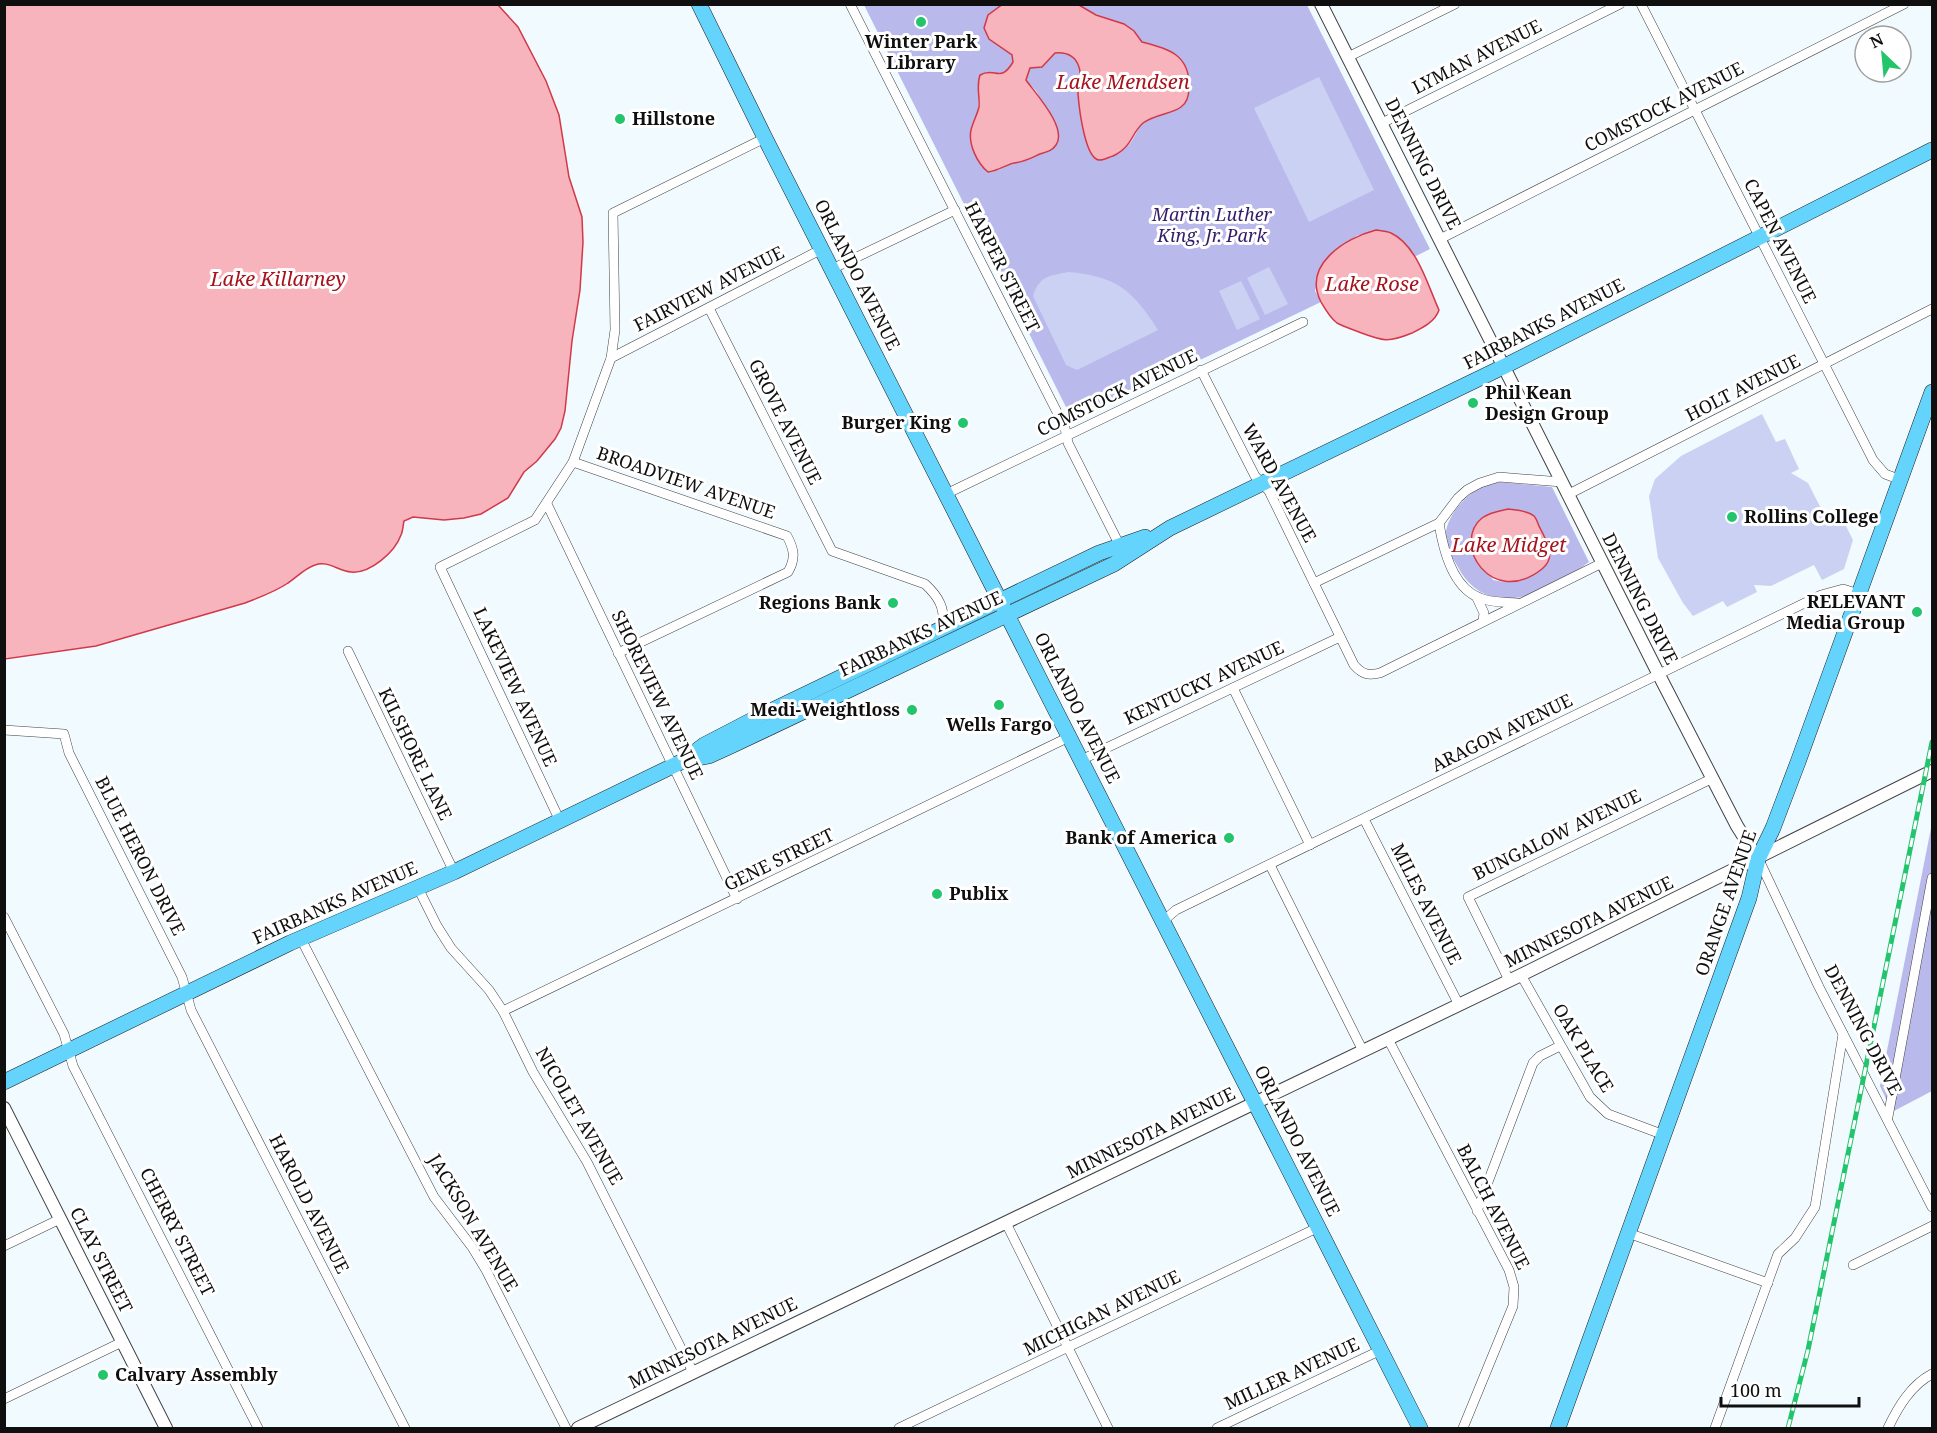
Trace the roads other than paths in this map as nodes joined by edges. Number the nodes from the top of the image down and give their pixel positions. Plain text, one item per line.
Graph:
1 (699, 4) edge
2 (850, 4) edge
3 (1321, 4) edge
4 (1455, 4) edge
5 (1620, 4) edge
6 (1641, 4) edge
7 (1904, 4) edge
8 (1348, 57) junction
9 (1694, 110) junction
10 (1382, 123) junction
11 (765, 138) junction
12 (1932, 150) edge
13 (955, 210) junction
14 (1760, 237) junction
15 (1440, 239) junction
16 (822, 249) junction
17 (832, 269) junction
18 (709, 308) junction
19 (1932, 309) edge
20 (1303, 322) dead end
21 (611, 358) junction
22 (1825, 364) junction
23 (1504, 366) junction
24 (1201, 370) junction
25 (1932, 392) edge
26 (1067, 436) junction
27 (573, 462) junction
28 (1901, 480) junction
29 (1562, 482) junction
30 (1262, 483) junction
31 (946, 494) junction
32 (1568, 495) junction
33 (547, 504) junction
34 (1439, 523) junction
35 (1170, 528) junction
36 (1120, 546) junction
37 (1602, 563) junction
38 (1314, 583) junction
39 (1859, 594) junction
40 (1477, 598) junction
41 (1519, 603) junction
42 (1004, 607) junction
43 (1483, 621) junction
44 (943, 627) junction
45 (1340, 637) junction
46 (348, 651) dead end
47 (618, 653) junction
48 (1659, 675) junction
49 (1233, 688) junction
50 (4, 730) edge
51 (1069, 737) junction
52 (1081, 760) junction
53 (678, 764) junction
54 (1932, 771) edge
55 (1713, 778) junction
56 (1364, 819) junction
57 (560, 821) junction
58 (1311, 845) junction
59 (1758, 859) junction
60 (1270, 865) junction
61 (453, 872) junction
62 (1932, 878) edge
63 (418, 888) junction
64 (737, 899) junction
65 (4, 917) edge
66 (1163, 921) junction
67 (301, 939) junction
68 (1515, 978) junction
69 (186, 993) junction
70 (1459, 1005) junction
71 (503, 1011) junction
72 (1843, 1034) junction
73 (1388, 1039) junction
74 (1560, 1046) junction
75 (68, 1051) junction
76 (1363, 1051) junction
77 (4, 1082) edge
78 (1255, 1103) junction
79 (4, 1108) edge
80 (1888, 1117) junction
81 (1664, 1135) junction
82 (1932, 1207) edge
83 (1478, 1211) junction
84 (60, 1219) junction
85 (1006, 1223) junction
86 (1932, 1226) edge
87 (1318, 1227) junction
88 (1628, 1233) junction
89 (4, 1246) edge
90 (1853, 1265) dead end
91 (1768, 1283) junction
92 (122, 1342) junction
93 (1066, 1348) junction
94 (1381, 1350) junction
95 (693, 1372) junction
96 (1932, 1374) edge
97 (4, 1399) edge
98 (166, 1428) edge
99 (258, 1428) edge
100 (405, 1428) edge
101 (566, 1428) edge
102 (578, 1428) edge
103 (899, 1428) edge
104 (1108, 1428) edge
105 (1216, 1428) edge
106 (1420, 1428) edge
107 (1463, 1428) edge
108 (1558, 1428) edge
109 (1715, 1428) edge
110 (1888, 1428) edge

1 - 11 main road, ORLANDO AVENUE
2 - 13 street, HARPER STREET
3 - 8 street, DENNING DRIVE
4 - 8 street
5 - 10 street, LYMAN AVENUE
6 - 9 street, CAPEN AVENUE
7 - 9 street, COMSTOCK AVENUE
8 - 10 street, DENNING DRIVE
9 - 14 street, CAPEN AVENUE
9 - 15 street, COMSTOCK AVENUE
10 - 15 street, DENNING DRIVE
11 - 16 main road, ORLANDO AVENUE
11 - 21 street
12 - 14 main road, FAIRBANKS AVENUE
13 - 17 street
13 - 26 street, HARPER STREET
14 - 22 street, CAPEN AVENUE
14 - 23 main road, FAIRBANKS AVENUE
15 - 23 street, DENNING DRIVE
16 - 17 main road, ORLANDO AVENUE
16 - 18 street, FAIRVIEW AVENUE
17 - 31 main road, ORLANDO AVENUE
18 - 21 street, FAIRVIEW AVENUE
18 - 44 street, GROVE AVENUE
19 - 22 street, HOLT AVENUE
20 - 24 street, COMSTOCK AVENUE
21 - 27 street
22 - 28 street, CAPEN AVENUE
22 - 32 street, HOLT AVENUE
23 - 29 street, DENNING DRIVE
23 - 30 main road, FAIRBANKS AVENUE
24 - 26 street, COMSTOCK AVENUE
24 - 30 street, WARD AVENUE
25 - 28 main road, ORANGE AVENUE
26 - 31 street, COMSTOCK AVENUE
26 - 36 street, HARPER STREET
27 - 33 street
27 - 47 street, BROADVIEW AVENUE
28 - 39 main road, ORANGE AVENUE
29 - 32 street, DENNING DRIVE
29 - 34 street
30 - 35 main road, FAIRBANKS AVENUE
30 - 38 street, WARD AVENUE
31 - 42 main road, ORLANDO AVENUE
32 - 37 street, DENNING DRIVE
33 - 47 street, SHOREVIEW AVENUE
33 - 57 street, LAKEVIEW AVENUE
34 - 38 street
34 - 40 street
35 - 36 main road, FAIRBANKS AVENUE
35 - 42 main road, FAIRBANKS AVENUE
36 - 42 main road, FAIRBANKS AVENUE
37 - 41 street
37 - 48 street, DENNING DRIVE
38 - 45 street, WARD AVENUE
39 - 48 street, ARAGON AVENUE
39 - 59 main road, ORANGE AVENUE
40 - 41 street
40 - 43 street
41 - 43 street
42 - 44 main road, FAIRBANKS AVENUE
42 - 51 main road, ORLANDO AVENUE
42 - 53 main road, FAIRBANKS AVENUE
43 - 45 street, WARD AVENUE
44 - 53 main road, FAIRBANKS AVENUE
45 - 49 street, KENTUCKY AVENUE
46 - 61 street, KILSHORE LANE
47 - 53 street, SHOREVIEW AVENUE
48 - 55 street, DENNING DRIVE
48 - 56 street, ARAGON AVENUE
49 - 52 street, KENTUCKY AVENUE
49 - 58 street
50 - 69 street, BLUE HERON DRIVE
51 - 52 main road, ORLANDO AVENUE
51 - 64 street, GENE STREET
52 - 66 main road, ORLANDO AVENUE
53 - 57 main road, FAIRBANKS AVENUE
53 - 64 street, SHOREVIEW AVENUE
54 - 59 street, MINNESOTA AVENUE
55 - 59 street, DENNING DRIVE
55 - 68 street, BUNGALOW AVENUE
56 - 58 street, ARAGON AVENUE
56 - 70 street, MILES AVENUE
57 - 61 main road, FAIRBANKS AVENUE
58 - 60 street, ARAGON AVENUE
59 - 68 street, MINNESOTA AVENUE
59 - 72 street, DENNING DRIVE
59 - 81 main road, ORANGE AVENUE
60 - 66 street, ARAGON AVENUE
60 - 76 street
61 - 63 main road, FAIRBANKS AVENUE
62 - 80 street
63 - 67 main road, FAIRBANKS AVENUE
63 - 71 street, NICOLET AVENUE
64 - 71 street, GENE STREET
65 - 75 street, CHERRY STREET
66 - 78 main road, ORLANDO AVENUE
67 - 69 main road, FAIRBANKS AVENUE
67 - 101 street, JACKSON AVENUE
68 - 70 street, MINNESOTA AVENUE
68 - 74 street, OAK PLACE
69 - 75 main road, FAIRBANKS AVENUE
69 - 100 street, HAROLD AVENUE
70 - 73 street, MINNESOTA AVENUE
71 - 95 street, NICOLET AVENUE
72 - 80 street, DENNING DRIVE
72 - 91 street
73 - 76 street, MINNESOTA AVENUE
73 - 83 street, BALCH AVENUE
74 - 81 street, OAK PLACE
74 - 83 street
75 - 77 main road, FAIRBANKS AVENUE
75 - 99 street, CHERRY STREET
76 - 78 street, MINNESOTA AVENUE
78 - 85 street, MINNESOTA AVENUE
78 - 87 main road, ORLANDO AVENUE
79 - 84 street, CLAY STREET
80 - 82 street, DENNING DRIVE
81 - 88 main road, ORANGE AVENUE
83 - 107 street, BALCH AVENUE
84 - 89 street
84 - 92 street, CLAY STREET
85 - 93 street
85 - 95 street, MINNESOTA AVENUE
86 - 90 street
87 - 93 street, MICHIGAN AVENUE
87 - 94 main road, ORLANDO AVENUE
88 - 91 street
88 - 108 main road, ORANGE AVENUE
91 - 109 street
92 - 97 street
92 - 98 street, CLAY STREET
93 - 103 street, MICHIGAN AVENUE
93 - 104 street
94 - 105 street, MILLER AVENUE
94 - 106 main road, ORLANDO AVENUE
95 - 102 street, MINNESOTA AVENUE
96 - 110 street

